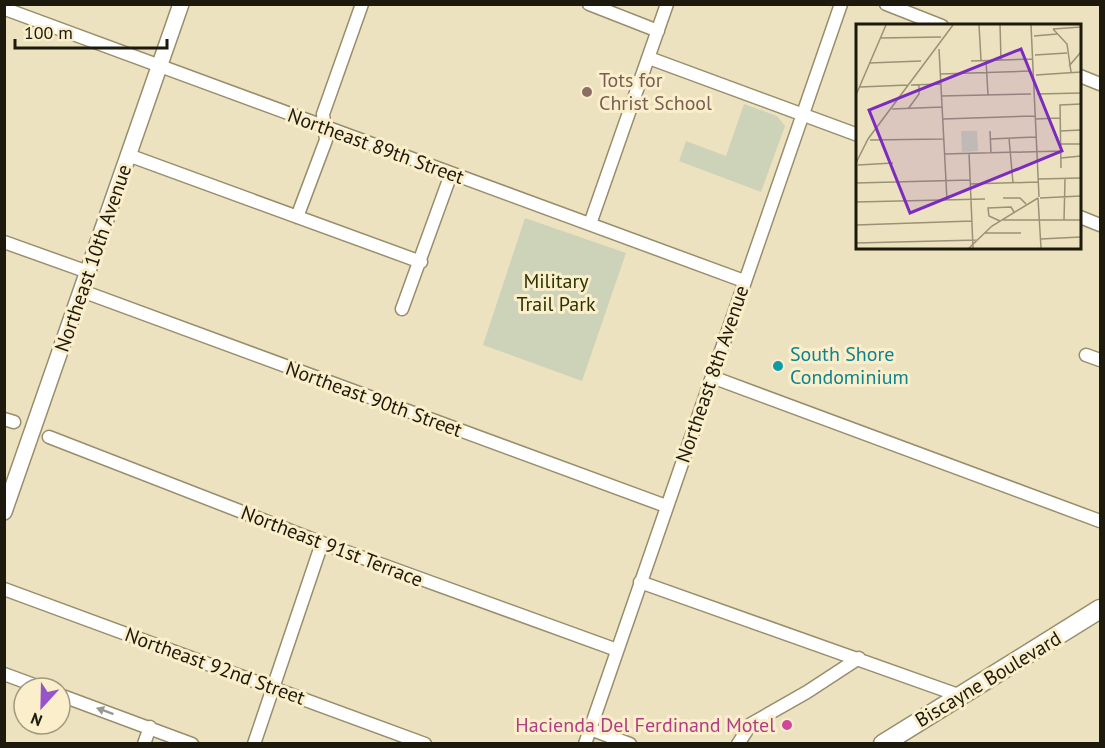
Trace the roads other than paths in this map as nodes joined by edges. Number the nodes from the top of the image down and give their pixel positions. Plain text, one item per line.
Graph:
1 (181, 4) edge
2 (362, 4) edge
3 (589, 4) edge
4 (667, 4) edge
5 (840, 4) edge
6 (886, 4) edge
7 (7, 10) edge
8 (937, 24) edge
9 (658, 31) junction
10 (649, 58) junction
11 (160, 66) junction
12 (1081, 76) edge
13 (1101, 84) edge
14 (802, 114) junction
15 (326, 127) junction
16 (856, 134) edge
17 (128, 155) junction
18 (451, 174) junction
19 (297, 217) junction
20 (1081, 217) edge
21 (590, 224) junction
22 (1101, 225) edge
23 (4, 242) edge
24 (421, 262) junction
25 (88, 272) junction
26 (744, 281) junction
27 (82, 291) junction
28 (402, 309) dead end
29 (1086, 355) dead end
30 (1101, 360) edge
31 (712, 377) junction
32 (49, 437) dead end
33 (666, 506) junction
34 (4, 512) edge
35 (1101, 521) edge
36 (322, 543) junction
37 (640, 582) junction
38 (4, 589) edge
39 (1098, 612) edge
40 (617, 650) junction
41 (859, 658) junction
42 (273, 687) junction
43 (962, 696) junction
44 (72, 698) edge
45 (150, 727) junction
46 (590, 729) junction
47 (144, 744) edge
48 (192, 744) edge
49 (254, 744) edge
50 (425, 744) edge
51 (585, 744) edge
52 (630, 744) edge
53 (738, 744) edge
54 (883, 744) edge

1 - 11 street, Northeast 10th Avenue
2 - 15 street
3 - 9 street
4 - 9 street
5 - 14 street, Northeast 8th Avenue
6 - 8 street
7 - 11 street, Northeast 89th Street
9 - 10 street
10 - 14 street
10 - 21 street
11 - 15 street, Northeast 89th Street
11 - 17 street, Northeast 10th Avenue
12 - 13 street
14 - 16 street
14 - 26 street, Northeast 8th Avenue
15 - 18 street, Northeast 89th Street
15 - 19 street
17 - 19 street
17 - 25 street, Northeast 10th Avenue
18 - 21 street, Northeast 89th Street
18 - 24 street
19 - 24 street
20 - 22 street
21 - 26 street, Northeast 89th Street
23 - 25 street
24 - 28 street
25 - 27 street, Northeast 10th Avenue
26 - 31 street, Northeast 8th Avenue
27 - 33 street, Northeast 90th Street
27 - 34 street, Northeast 10th Avenue
29 - 30 street
31 - 33 street, Northeast 8th Avenue
31 - 35 street
32 - 36 street, Northeast 91st Terrace
33 - 37 street, Northeast 8th Avenue
36 - 40 street, Northeast 91st Terrace
36 - 42 street
37 - 40 street, Northeast 8th Avenue
37 - 41 street
38 - 42 street, Northeast 92nd Street
39 - 43 main road, Biscayne Boulevard
40 - 46 street, Northeast 8th Avenue
41 - 43 street
41 - 53 street
42 - 49 street
42 - 50 street, Northeast 92nd Street
43 - 54 main road, Biscayne Boulevard
45 -> 44 street
45 - 47 street
45 - 48 street
46 - 51 street, Northeast 8th Avenue
46 - 52 street

